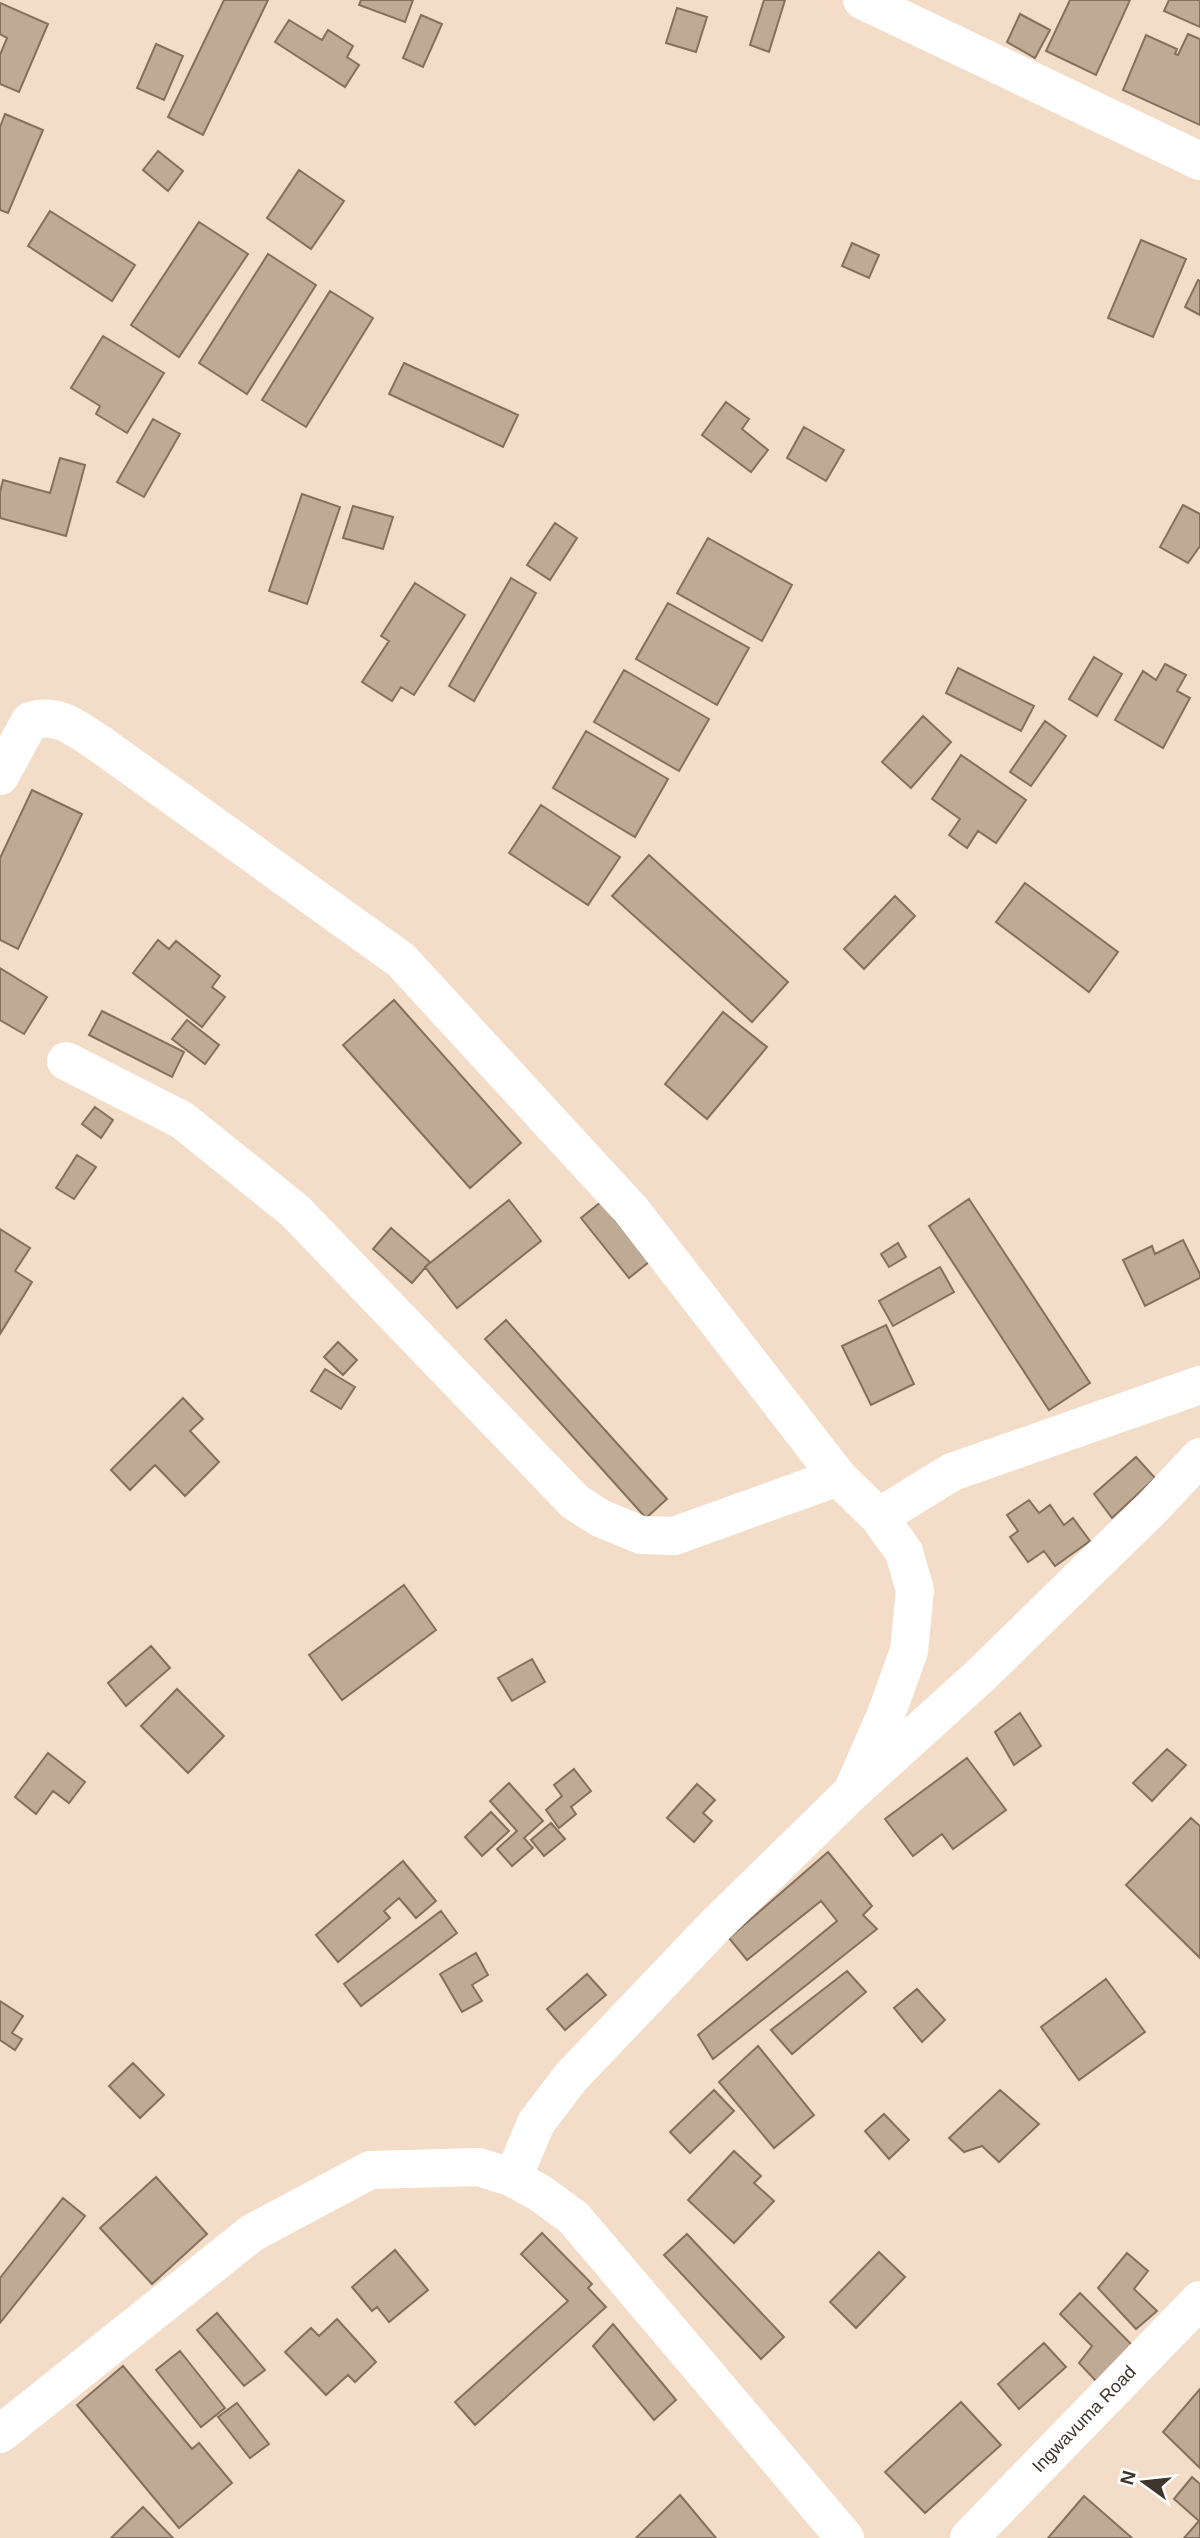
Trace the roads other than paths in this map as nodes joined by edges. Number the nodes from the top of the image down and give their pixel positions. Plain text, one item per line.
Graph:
1 (862, 0) edge
2 (1200, 161) edge
3 (0, 776) edge
4 (66, 1061) dead end
5 (1200, 1385) edge
6 (1200, 1457) edge
7 (838, 1477) junction
8 (879, 1517) junction
9 (852, 1792) junction
10 (513, 2178) junction
11 (1200, 2300) edge
12 (3, 2428) edge
13 (845, 2538) edge
14 (969, 2538) edge

1 - 2 street
3 - 7 street
4 - 7 street
5 - 8 street
6 - 9 street
7 - 8 street
8 - 9 street
9 - 10 street
10 - 12 street
10 - 13 street
11 - 14 street, Ingwavuma Road

